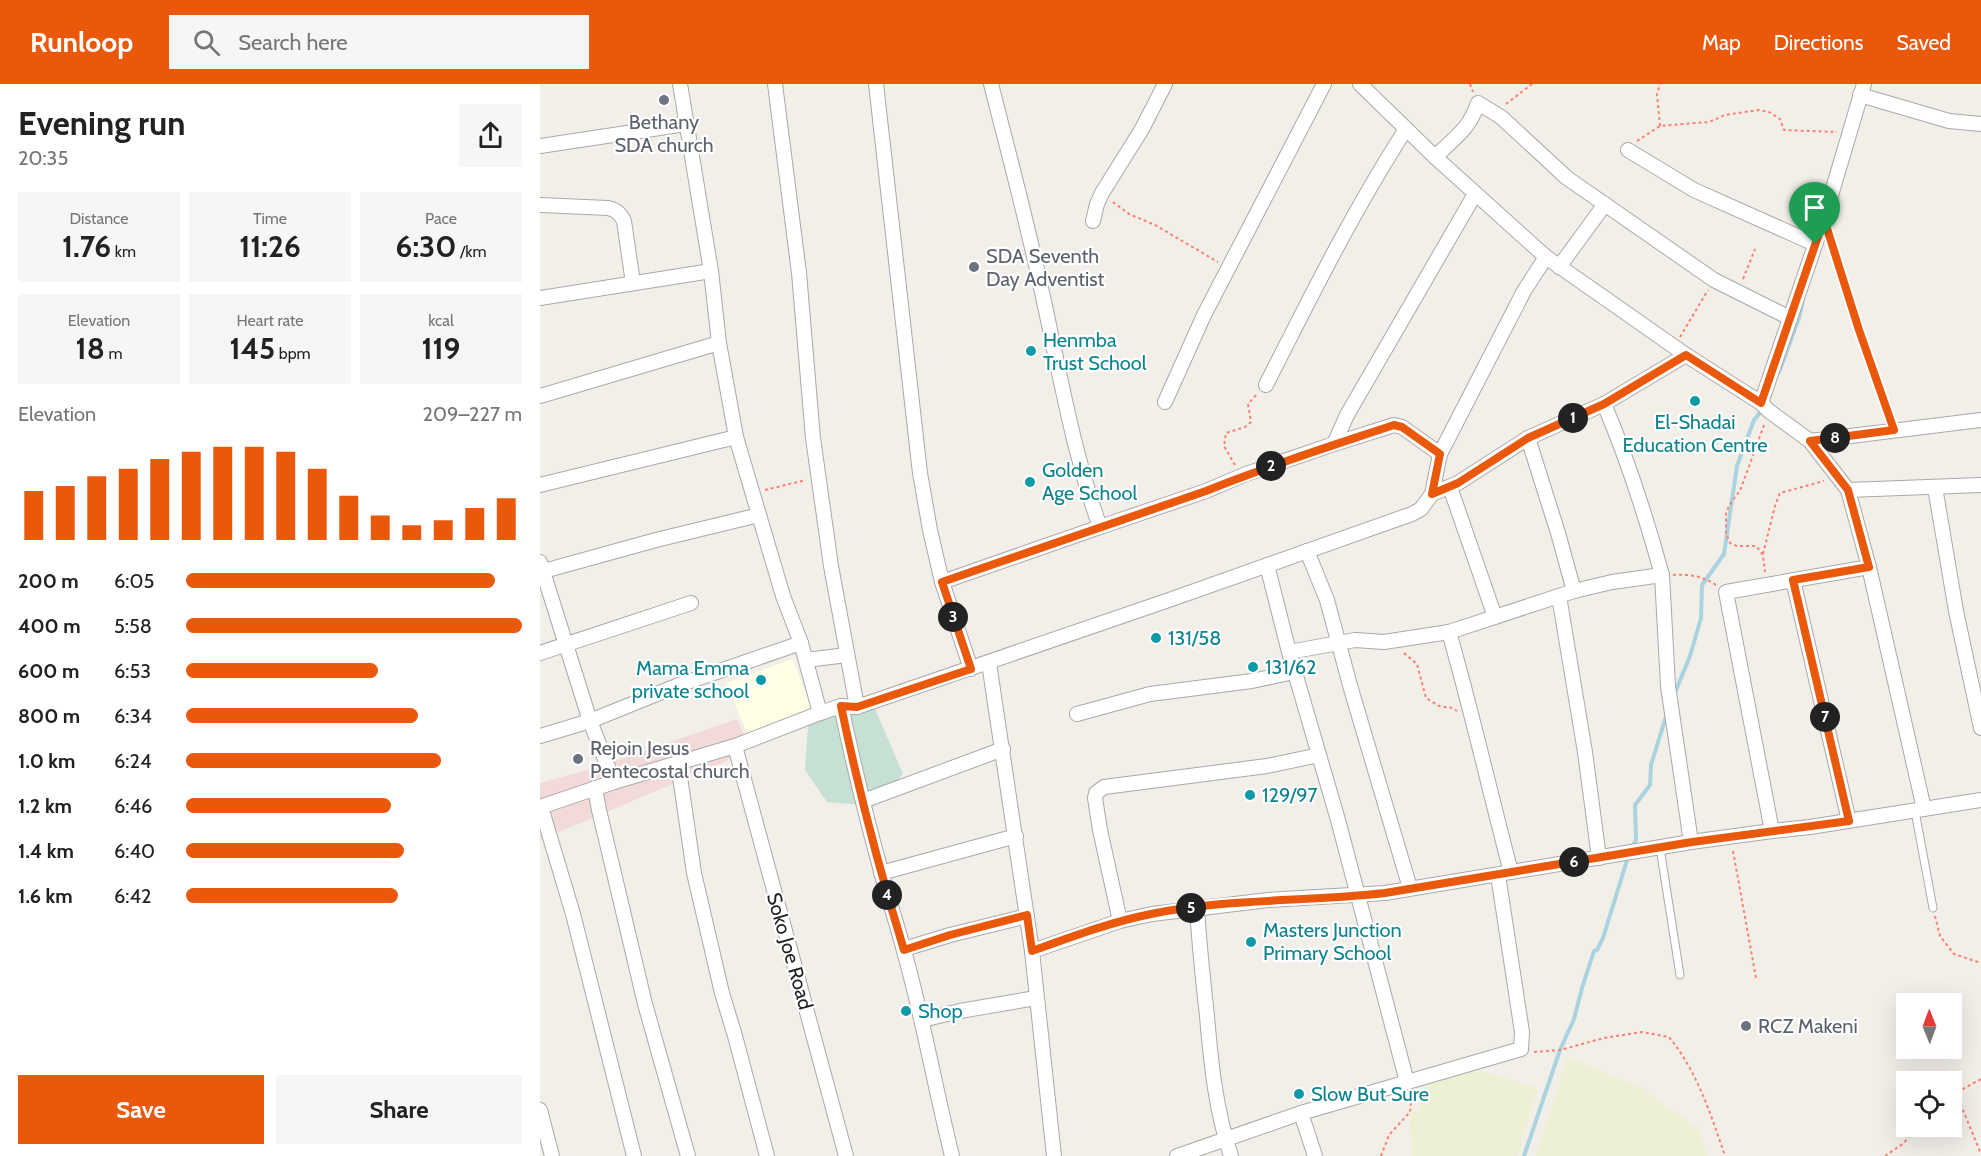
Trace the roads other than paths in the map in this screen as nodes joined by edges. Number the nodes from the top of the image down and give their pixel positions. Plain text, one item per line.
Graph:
1 (680, 84) edge
2 (775, 84) edge
3 (876, 84) edge
4 (991, 84) edge
5 (1165, 84) edge
6 (1324, 84) edge
7 (1360, 84) edge
8 (1862, 90) edge
9 (686, 124) junction
10 (1981, 124) edge
11 (1406, 129) junction
12 (540, 146) edge
13 (1628, 150) road end
14 (1435, 157) junction
15 (1475, 194) junction
16 (1605, 204) junction
17 (540, 205) edge
18 (1824, 219) junction
19 (1093, 221) dead end
20 (1815, 244) junction
21 (1546, 257) junction
22 (1559, 267) junction
23 (711, 271) junction
24 (633, 283) junction
25 (540, 298) edge
26 (1790, 318) junction
27 (719, 343) junction
28 (1686, 355) junction
29 (1266, 385) road end
30 (540, 396) edge
31 (1165, 402) dead end
32 (1604, 404) junction
33 (1765, 407) junction
34 (1981, 420) edge
35 (1894, 430) junction
36 (736, 437) junction
37 (1528, 438) junction
38 (1810, 441) junction
39 (1334, 444) junction
40 (1440, 454) junction
41 (540, 485) edge
42 (1981, 485) edge
43 (1450, 487) junction
44 (1935, 487) junction
45 (1848, 490) junction
46 (1432, 494) junction
47 (759, 515) junction
48 (1100, 527) junction
49 (1307, 551) junction
50 (1267, 565) junction
51 (1869, 567) junction
52 (541, 569) edge
53 (1662, 575) junction
54 (1793, 580) junction
55 (942, 582) junction
56 (1574, 591) junction
57 (1559, 596) junction
58 (692, 603) dead end
59 (1495, 617) junction
60 (1449, 632) junction
61 (1338, 642) junction
62 (801, 643) junction
63 (565, 645) junction
64 (1288, 652) junction
65 (540, 653) edge
66 (847, 655) junction
67 (806, 660) junction
68 (989, 663) junction
69 (971, 669) junction
70 (1294, 672) junction
71 (841, 706) junction
72 (857, 707) junction
73 (820, 713) junction
74 (1080, 713) dead end
75 (590, 721) junction
76 (1981, 728) edge
77 (540, 736) edge
78 (735, 746) junction
79 (1003, 749) junction
80 (1319, 755) junction
81 (678, 763) junction
82 (614, 782) junction
83 (596, 788) junction
84 (1981, 800) edge
85 (863, 801) junction
86 (541, 807) edge
87 (1919, 810) junction
88 (1849, 821) junction
89 (1772, 831) junction
90 (1016, 836) junction
91 (1692, 842) junction
92 (1660, 848) junction
93 (1599, 858) junction
94 (881, 873) junction
95 (1504, 874) junction
96 (1410, 888) junction
97 (1358, 896) junction
98 (1197, 907) junction
99 (1934, 908) road end
100 (1027, 915) junction
101 (1120, 921) junction
102 (904, 950) junction
103 (1032, 951) junction
104 (1680, 975) dead end
105 (1036, 998) junction
106 (922, 1020) junction
107 (1407, 1082) junction
108 (540, 1110) edge
109 (1301, 1113) junction
110 (1225, 1139) junction
111 (544, 1143) edge
112 (552, 1156) edge
113 (634, 1156) edge
114 (688, 1156) edge
115 (767, 1156) edge
116 (846, 1156) edge
117 (952, 1156) edge
118 (1054, 1156) edge
119 (1177, 1156) edge
120 (1231, 1156) edge
121 (1315, 1156) edge

1 - 9 street
2 - 66 street
3 - 55 street
4 - 48 street
5 - 19 street
6 - 31 street
7 - 11 street
8 - 10 street
8 - 18 street
9 - 12 street
9 - 23 street
11 - 14 street
11 - 29 street
13 - 20 street
14 - 15 street
14 - 16 street
15 - 21 street
15 - 39 street
16 - 22 street
16 - 26 street
17 - 24 street
18 - 20 street
18 - 35 lane
20 - 26 street
21 - 22 street
21 - 40 street
22 - 28 street
23 - 24 street
23 - 27 street
24 - 25 street
26 - 33 street
27 - 30 street
27 - 36 street
28 - 32 street
28 - 33 street
32 - 37 street
32 - 53 street
33 - 38 street
34 - 35 street
35 - 38 street
36 - 41 street
36 - 47 street
37 - 43 street
37 - 56 street
38 - 45 street
39 - 40 street
39 - 48 street
40 - 46 street
42 - 44 street
43 - 46 street
43 - 59 street
44 - 45 street
44 - 76 street
45 - 51 street
46 - 49 street
47 - 52 street
47 - 62 street
48 - 55 street
49 - 50 street
49 - 61 street
50 - 64 street
50 - 68 street
51 - 54 street
51 - 87 street
52 - 63 street
53 - 56 street
53 - 91 street
54 - 88 street
54 - 89 street
55 - 69 street
56 - 57 street
57 - 59 street
57 - 93 street
58 - 63 street
59 - 60 street
60 - 61 street
60 - 95 street
61 - 64 street
61 - 96 street
62 - 67 street
62 - 75 street
63 - 65 street
63 - 75 street
64 - 70 street
66 - 67 street
66 - 72 street
67 - 73 street
68 - 69 street
68 - 79 street
69 - 72 street
70 - 74 street
70 - 80 street
71 - 72 street
71 - 73 street
71 - 85 street
73 - 78 street
75 - 77 street
75 - 82 street
78 - 81 street
78 - 116 street, Soko Joe Road
79 - 85 street
79 - 90 street
80 - 97 street
80 - 101 street
81 - 82 street
81 - 115 street
82 - 83 street
83 - 86 street
83 - 114 street
84 - 87 street
85 - 94 street
86 - 113 street
87 - 88 street
87 - 99 lane
88 - 89 street
89 - 91 street
90 - 94 street
90 - 100 street
91 - 92 street
92 - 93 street
92 - 104 lane
93 - 95 street
94 - 102 street
95 - 96 street
95 - 107 street
96 - 97 street
97 - 98 street
97 - 107 street
98 - 101 street
98 - 110 street
100 - 102 street
100 - 103 street
101 - 103 street
102 - 106 street
103 - 105 street
105 - 106 street
105 - 118 street
106 - 117 street
107 - 109 street
108 - 111 street
109 - 110 street
109 - 121 street
110 - 119 street
110 - 120 street
111 - 112 street

